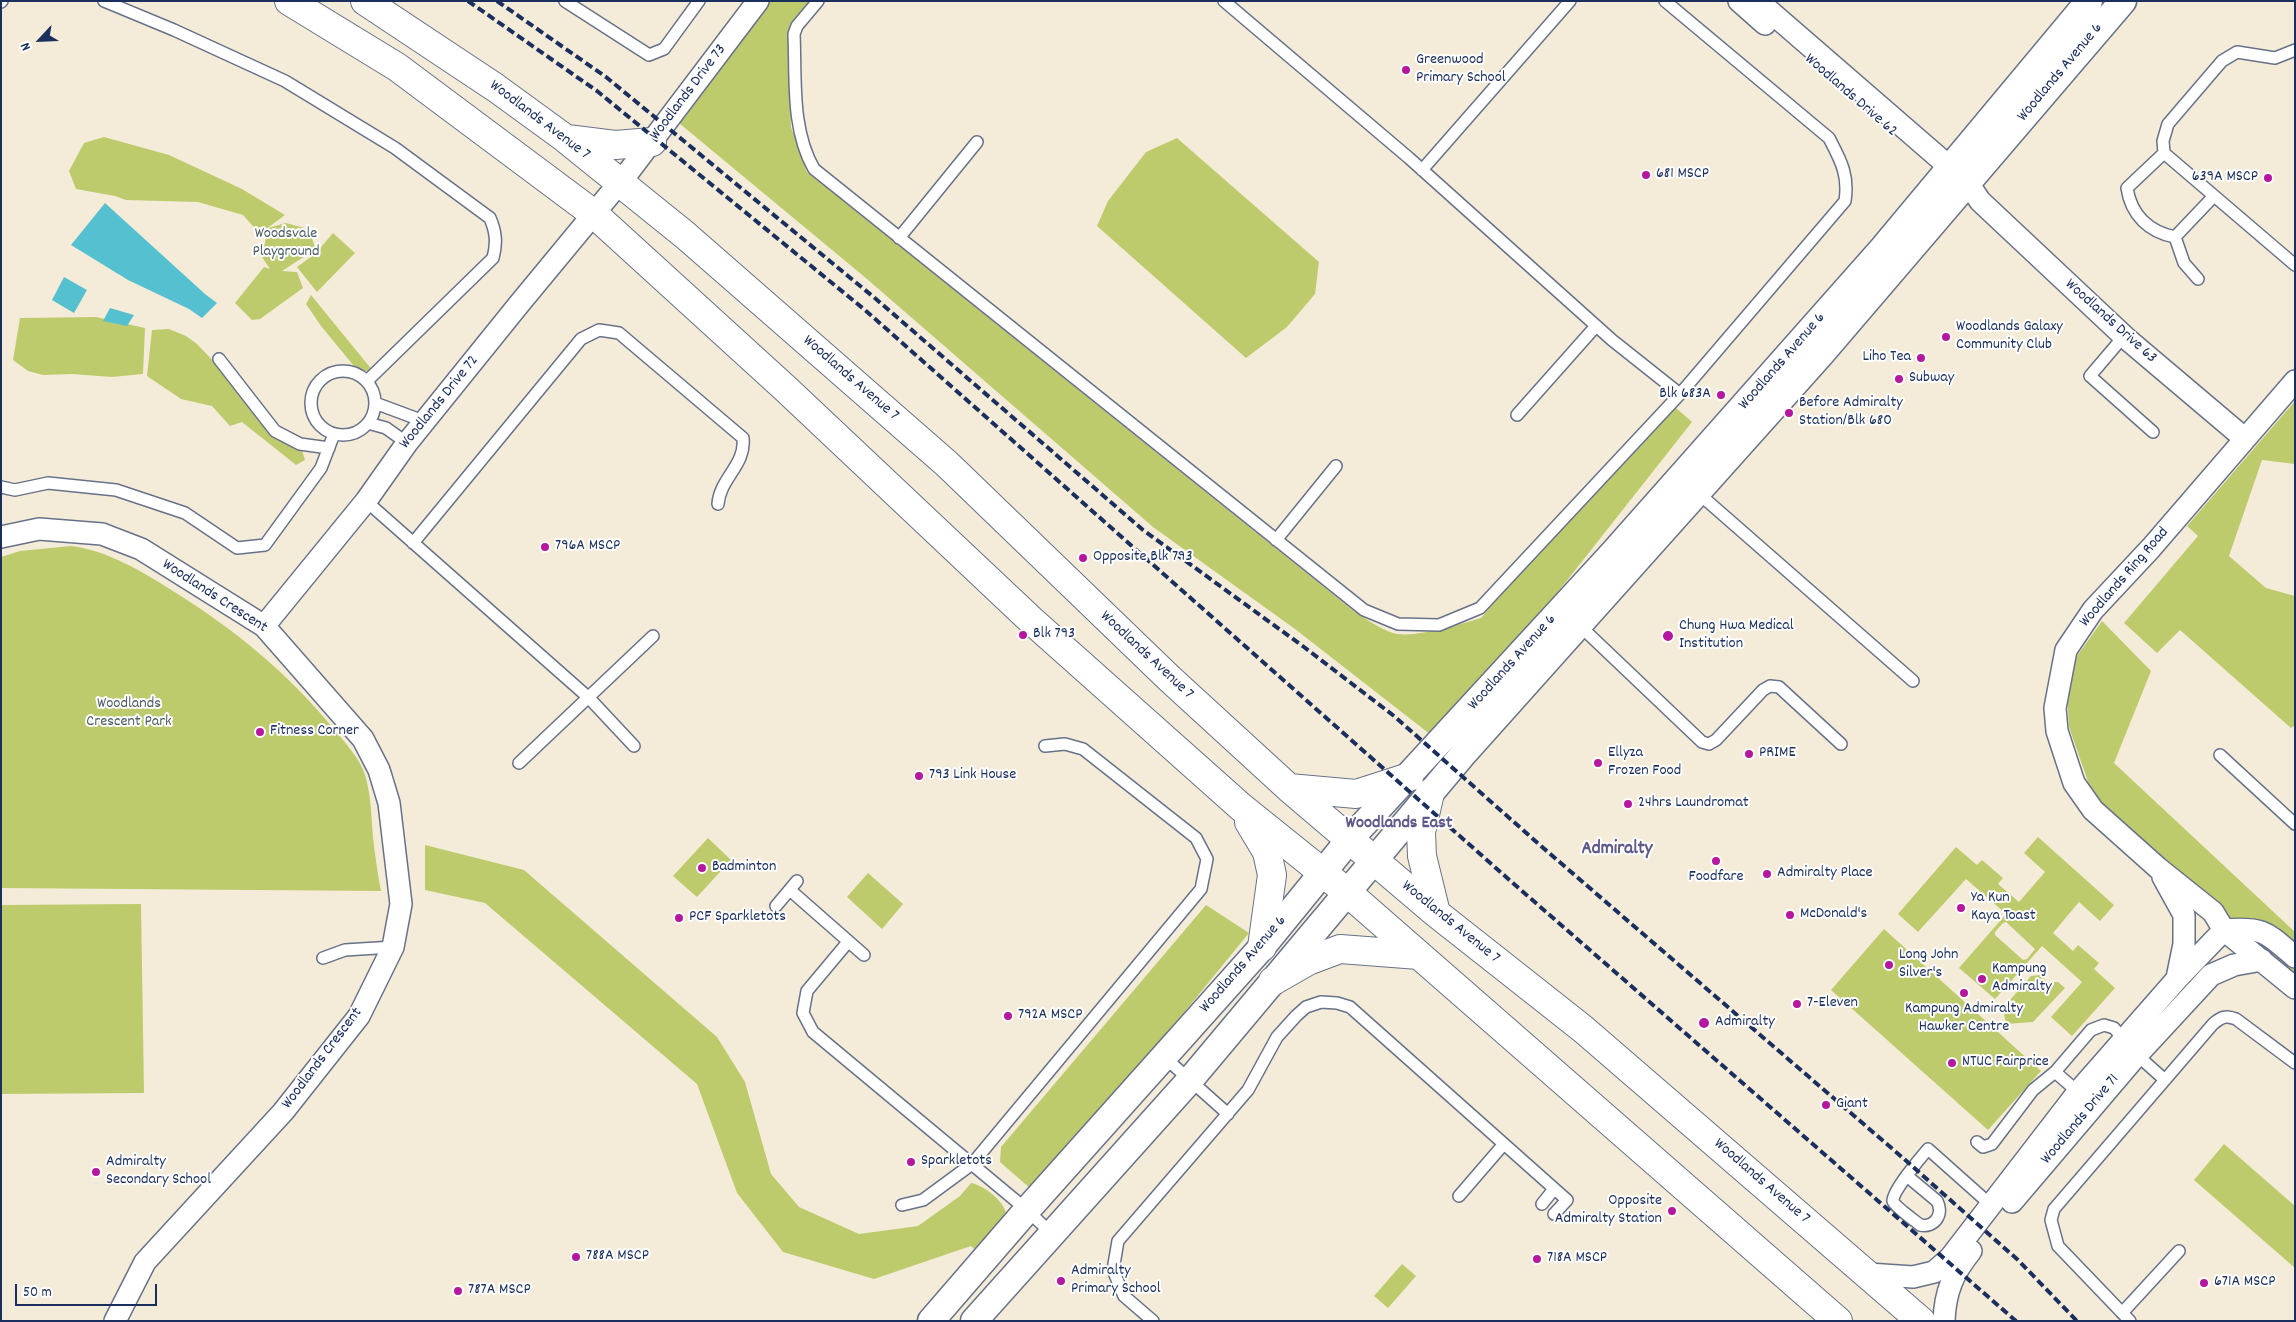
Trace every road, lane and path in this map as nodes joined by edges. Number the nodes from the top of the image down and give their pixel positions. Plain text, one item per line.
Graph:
1 (104, 1) edge
2 (289, 1) edge
3 (365, 1) edge
4 (566, 1) edge
5 (699, 1) edge
6 (758, 1) edge
7 (818, 1) edge
8 (1224, 1) edge
9 (1570, 1) edge
10 (1665, 1) edge
11 (1739, 1) edge
12 (1758, 1) edge
13 (2090, 1) edge
14 (2123, 1) edge
15 (2295, 50) edge
16 (566, 139) junction
17 (652, 142) junction
18 (977, 142) dead end
19 (2164, 153) junction
20 (1422, 170) junction
21 (619, 183) junction
22 (1961, 184) junction
23 (2213, 197) junction
24 (594, 214) junction
25 (2175, 237) junction
26 (899, 238) junction
27 (2295, 265) edge
28 (2198, 279) dead end
29 (1596, 326) junction
30 (2124, 336) junction
31 (219, 359) dead end
32 (367, 381) junction
33 (2295, 381) edge
34 (1680, 394) junction
35 (375, 403) junction
36 (1517, 415) dead end
37 (426, 422) junction
38 (368, 423) junction
39 (2153, 432) dead end
40 (334, 434) junction
41 (2244, 438) junction
42 (407, 443) junction
43 (329, 448) junction
44 (1336, 466) dead end
45 (1, 487) edge
46 (1697, 492) junction
47 (366, 500) junction
48 (718, 504) dead end
49 (1, 537) edge
50 (1276, 540) junction
51 (413, 543) junction
52 (1578, 624) junction
53 (264, 626) junction
54 (653, 636) dead end
55 (1914, 681) dead end
56 (589, 698) junction
57 (1841, 744) dead end
58 (634, 746) dead end
59 (1045, 746) dead end
60 (2220, 755) dead end
61 (519, 763) dead end
62 (1409, 777) junction
63 (1289, 788) junction
64 (1430, 793) junction
65 (1241, 807) junction
66 (2295, 824) edge
67 (1350, 838) junction
68 (1374, 860) junction
69 (2158, 868) junction
70 (1322, 873) junction
71 (1348, 893) junction
72 (776, 906) dead end
73 (1436, 913) junction
74 (2224, 930) junction
75 (848, 942) junction
76 (393, 947) junction
77 (1262, 947) junction
78 (864, 955) dead end
79 (1418, 956) junction
80 (2295, 957) edge
81 (323, 958) dead end
82 (2262, 960) junction
83 (2177, 979) junction
84 (1273, 981) junction
85 (2295, 988) edge
86 (2130, 1047) junction
87 (1163, 1056) junction
88 (2295, 1063) edge
89 (2055, 1072) junction
90 (1190, 1080) junction
91 (2165, 1080) junction
92 (2114, 1083) junction
93 (2078, 1092) junction
94 (1228, 1114) junction
95 (1977, 1142) dead end
96 (1503, 1145) junction
97 (972, 1164) junction
98 (1907, 1176) junction
99 (1554, 1189) junction
100 (1458, 1196) dead end
101 (1542, 1204) dead end
102 (902, 1205) dead end
103 (1992, 1206) junction
104 (1027, 1210) junction
105 (1554, 1214) dead end
106 (1052, 1234) junction
107 (2179, 1251) dead end
108 (1868, 1274) junction
109 (2126, 1317) edge
110 (115, 1321) edge
111 (932, 1321) edge
112 (974, 1321) edge
113 (1153, 1321) edge
114 (1838, 1321) edge
115 (1921, 1321) edge
116 (1944, 1321) edge

1 - 32 lane
2 - 24 main road
3 - 16 main road, Woodlands Avenue 7
4 - 5 lane
6 - 17 street, Woodlands Drive 73
7 - 26 lane
8 - 20 lane
9 - 20 lane
10 - 34 lane
11 - 22 street, Woodlands Drive 62
12 - 22 street, Woodlands Drive 62
13 - 22 street, Woodlands Avenue 6
14 - 22 street, Woodlands Avenue 6
15 - 19 lane
16 - 17 main road
16 - 21 main road, Woodlands Avenue 7
17 - 21 street, Woodlands Drive 73
18 - 26 lane
19 - 23 lane
19 - 25 lane
20 - 29 lane
21 - 24 street, Woodlands Drive 72
21 - 63 main road, Woodlands Avenue 7
22 - 30 street, Woodlands Drive 63
22 - 46 street, Woodlands Avenue 6
22 - 62 street, Woodlands Avenue 6
23 - 25 lane
23 - 27 lane
24 - 37 street, Woodlands Drive 72
24 - 65 main road
25 - 28 lane
26 - 50 lane
29 - 34 lane
29 - 36 lane
30 - 39 lane
30 - 41 street, Woodlands Drive 63
31 - 43 lane
32 - 35 lane
32 - 40 lane
33 - 41 street, Woodlands Ring Road
34 - 50 lane
35 - 37 lane
35 - 38 lane
37 - 42 street, Woodlands Drive 72
38 - 40 lane
38 - 42 lane
40 - 43 lane
41 - 69 street, Woodlands Ring Road
42 - 47 street, Woodlands Drive 72
43 - 45 lane
44 - 50 lane
46 - 52 street, Woodlands Avenue 6
46 - 55 lane
47 - 51 lane
47 - 53 street, Woodlands Drive 72
48 - 51 lane
49 - 53 street, Woodlands Crescent
51 - 56 lane
52 - 57 lane
52 - 64 street, Woodlands Avenue 6
53 - 76 street, Woodlands Crescent
54 - 56 lane
56 - 58 lane
56 - 61 lane
59 - 97 lane
60 - 66 lane
62 - 63 main road
62 - 67 street, Woodlands Avenue 6
63 - 67 main road, Woodlands Avenue 7
64 - 68 street, Woodlands Avenue 6
64 - 73 main road
65 - 70 main road
65 - 77 main road
67 - 68 main road, Woodlands Avenue 7
67 - 70 street, Woodlands Avenue 6
68 - 71 street, Woodlands Avenue 6
68 - 73 main road, Woodlands Avenue 7
69 - 74 street, Woodlands Ring Road
69 - 83 street, Woodlands Drive 71
70 - 71 main road
70 - 77 street, Woodlands Avenue 6
71 - 79 main road
71 - 84 street, Woodlands Avenue 6
72 - 75 lane
73 - 108 main road, Woodlands Avenue 7
74 - 80 street
74 - 82 street, Woodlands Ring Road
74 - 83 street, Woodlands Drive 71
75 - 78 lane
75 - 97 lane
76 - 81 lane
76 - 110 street, Woodlands Crescent
77 - 87 street, Woodlands Avenue 6
79 - 84 main road
79 - 114 main road
82 - 85 street, Woodlands Ring Road
82 - 86 street, Woodlands Drive 71
83 - 86 street, Woodlands Drive 71
84 - 90 street, Woodlands Avenue 6
86 - 89 lane
86 - 91 lane
86 - 92 street, Woodlands Drive 71
86 - 93 street, Woodlands Drive 71
87 - 90 lane
87 - 104 street, Woodlands Avenue 6
88 - 91 lane
89 - 93 lane
89 - 95 lane
90 - 94 lane
90 - 106 street, Woodlands Avenue 6
91 - 109 lane
92 - 93 lane
92 - 116 street, Woodlands Drive 71
93 - 103 street, Woodlands Drive 71
94 - 96 lane
94 - 113 lane
96 - 99 lane
96 - 100 lane
97 - 102 lane
97 - 104 lane
98 - 98 lane
98 - 103 lane
99 - 101 lane
99 - 105 lane
103 - 108 street, Woodlands Drive 71
104 - 106 lane
104 - 111 street, Woodlands Avenue 6
106 - 112 street, Woodlands Avenue 6
107 - 109 lane
108 - 115 main road, Woodlands Avenue 7

